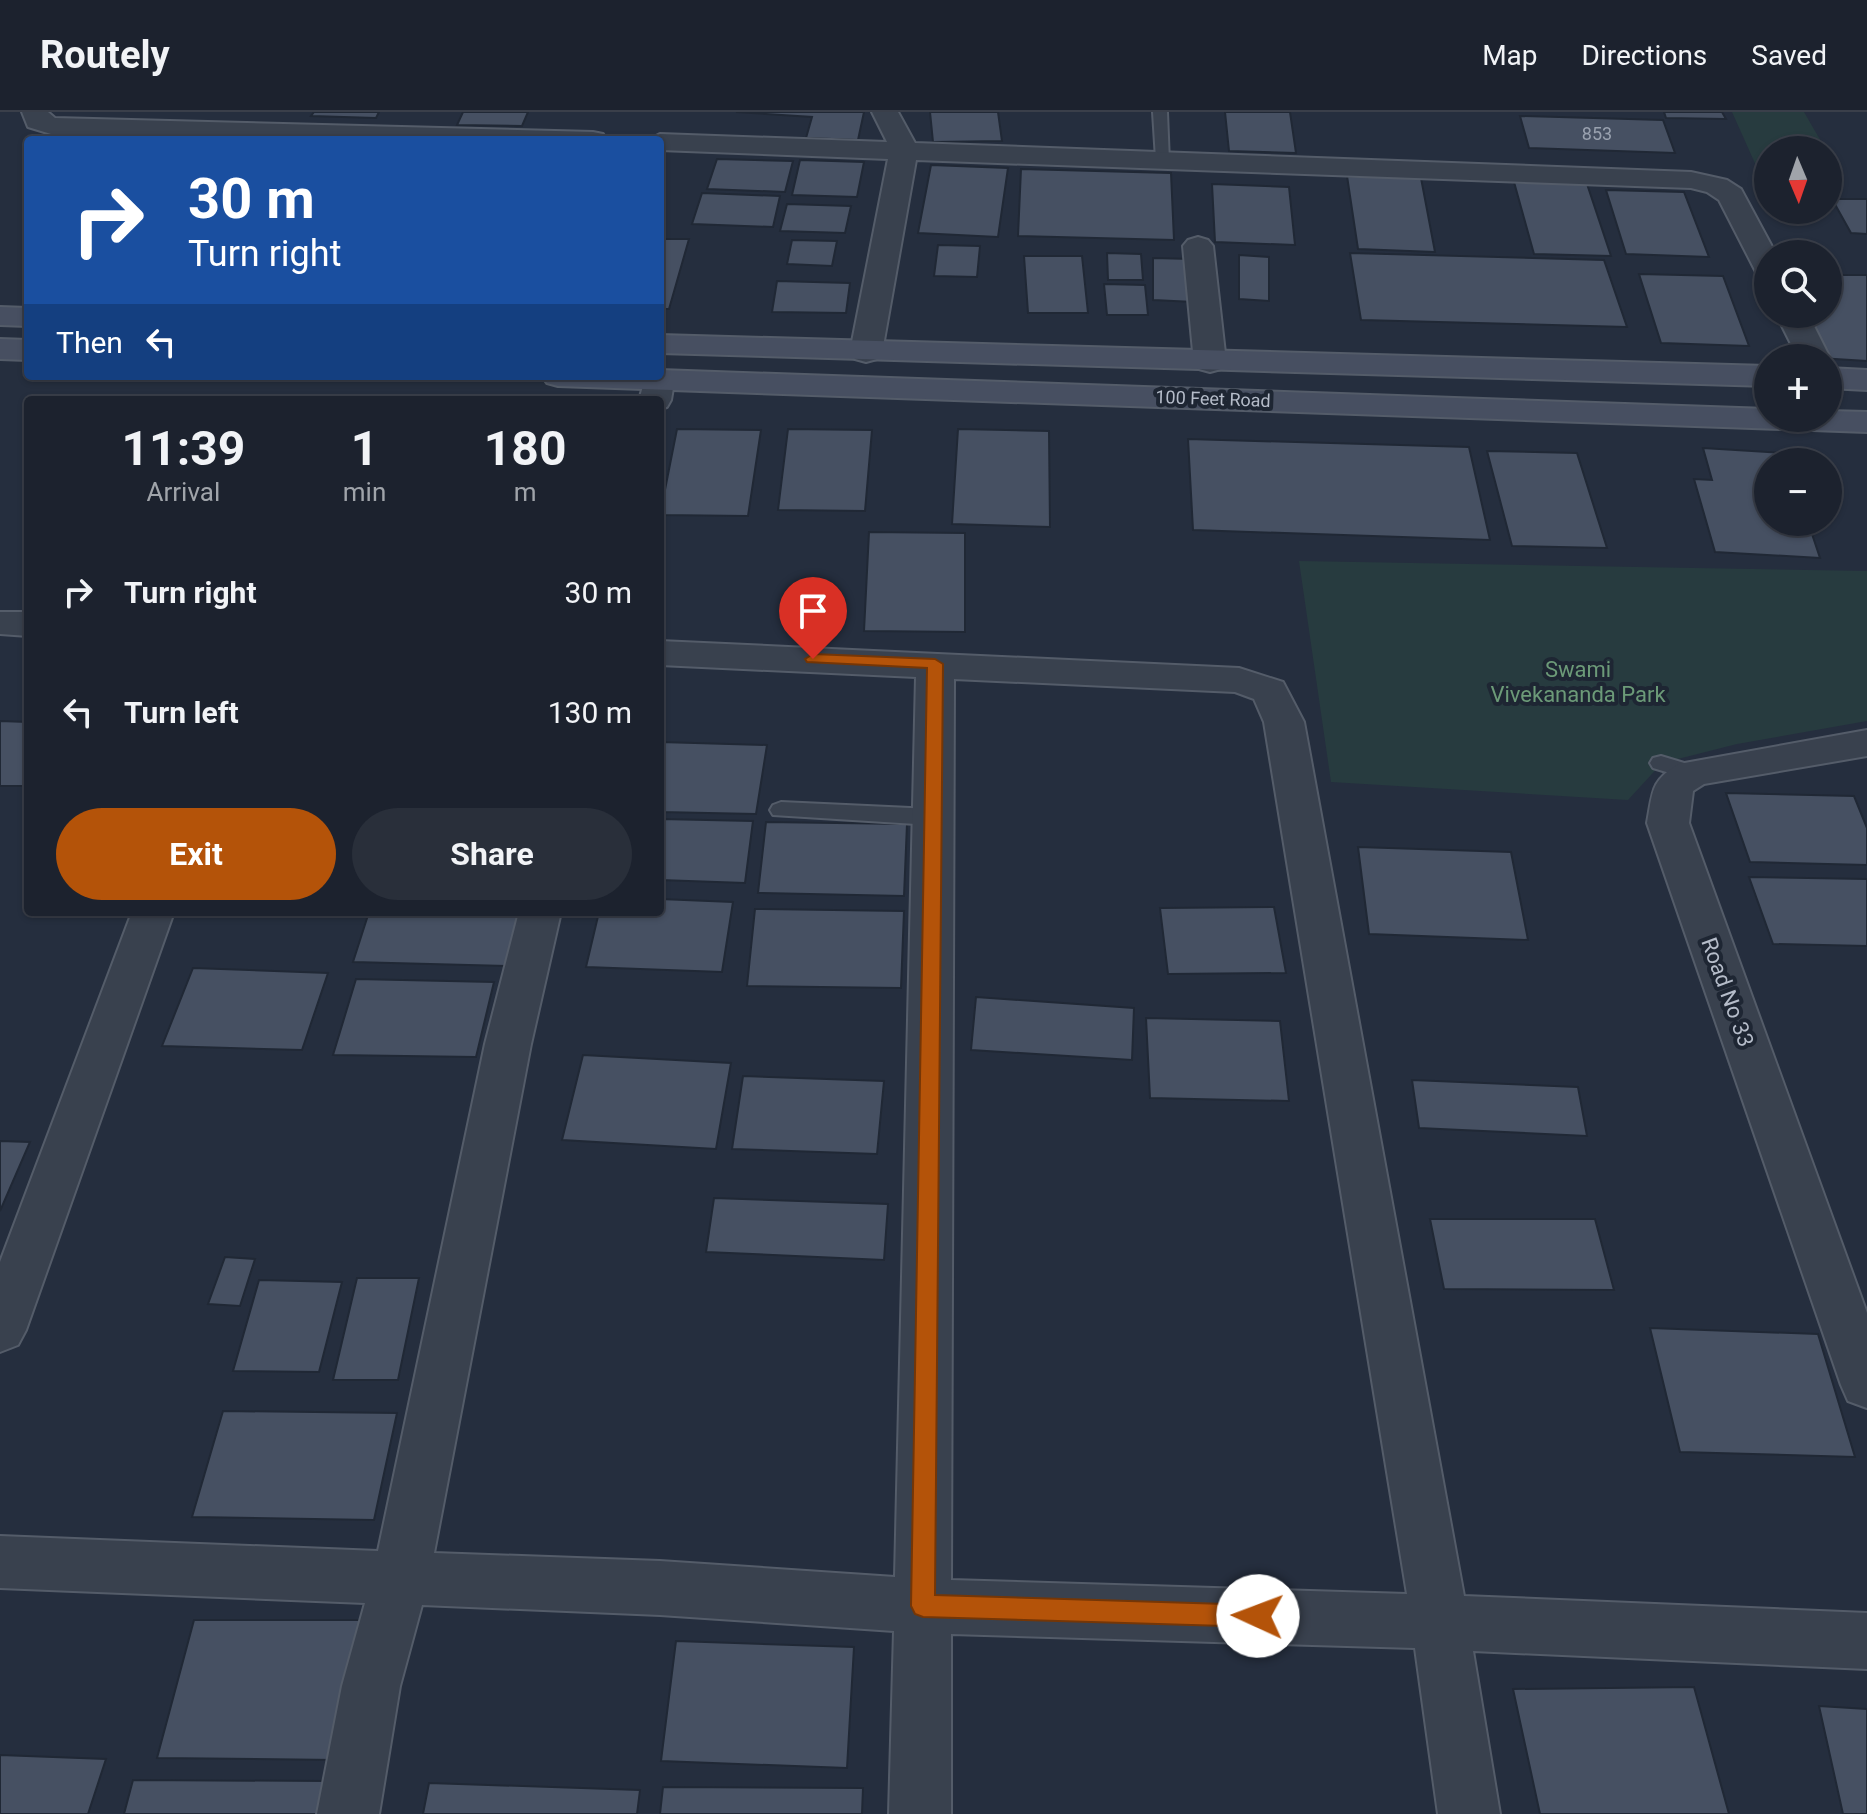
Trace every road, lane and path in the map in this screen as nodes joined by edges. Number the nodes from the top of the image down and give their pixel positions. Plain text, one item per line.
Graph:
1 (35, 112) edge
2 (885, 112) edge
3 (1160, 112) edge
4 (438, 136) edge
5 (664, 142) edge
6 (904, 149) junction
7 (1164, 159) junction
8 (1754, 240) edge
9 (1198, 246) dead end
10 (0, 316) edge
11 (24, 317) edge
12 (664, 344) edge
13 (0, 349) edge
14 (24, 350) edge
15 (866, 352) junction
16 (1210, 362) junction
17 (1599, 371) junction
18 (1754, 376) edge
19 (1842, 379) edge
20 (584, 380) edge
21 (1867, 380) edge
22 (657, 391) edge
23 (1611, 412) junction
24 (1867, 422) edge
25 (0, 623) edge
26 (24, 624) edge
27 (664, 653) edge
28 (935, 664) junction
29 (1862, 755) edge
30 (781, 810) dead end
31 (932, 817) junction
32 (152, 916) edge
33 (539, 916) edge
34 (0, 1330) edge
35 (1867, 1385) edge
36 (0, 1562) edge
37 (401, 1576) junction
38 (923, 1606) junction
39 (1440, 1622) junction
40 (1867, 1641) edge
41 (348, 1814) edge
42 (920, 1814) edge
43 (1469, 1814) edge

1 - 4 street
2 - 6 street
3 - 7 lane
5 - 6 street
6 - 7 street
6 - 15 street
7 - 8 street
9 - 16 street
10 - 11 main road
12 - 15 main road, 100 Feet Road
13 - 14 main road
15 - 16 main road, 100 Feet Road
16 - 17 main road, 100 Feet Road
17 - 18 main road, 100 Feet Road
17 - 23 main road
19 - 21 main road
20 - 22 main road, 100 Feet Road
22 - 23 main road, 100 Feet Road
23 - 24 main road, 100 Feet Road
25 - 26 street
27 - 28 street
28 - 31 street
28 - 39 street
29 - 35 street, Road No 33
30 - 31 lane
31 - 38 street
32 - 34 street
33 - 37 street
36 - 37 street
37 - 38 street
37 - 41 street
38 - 39 street
38 - 42 street
39 - 40 street
39 - 43 street

